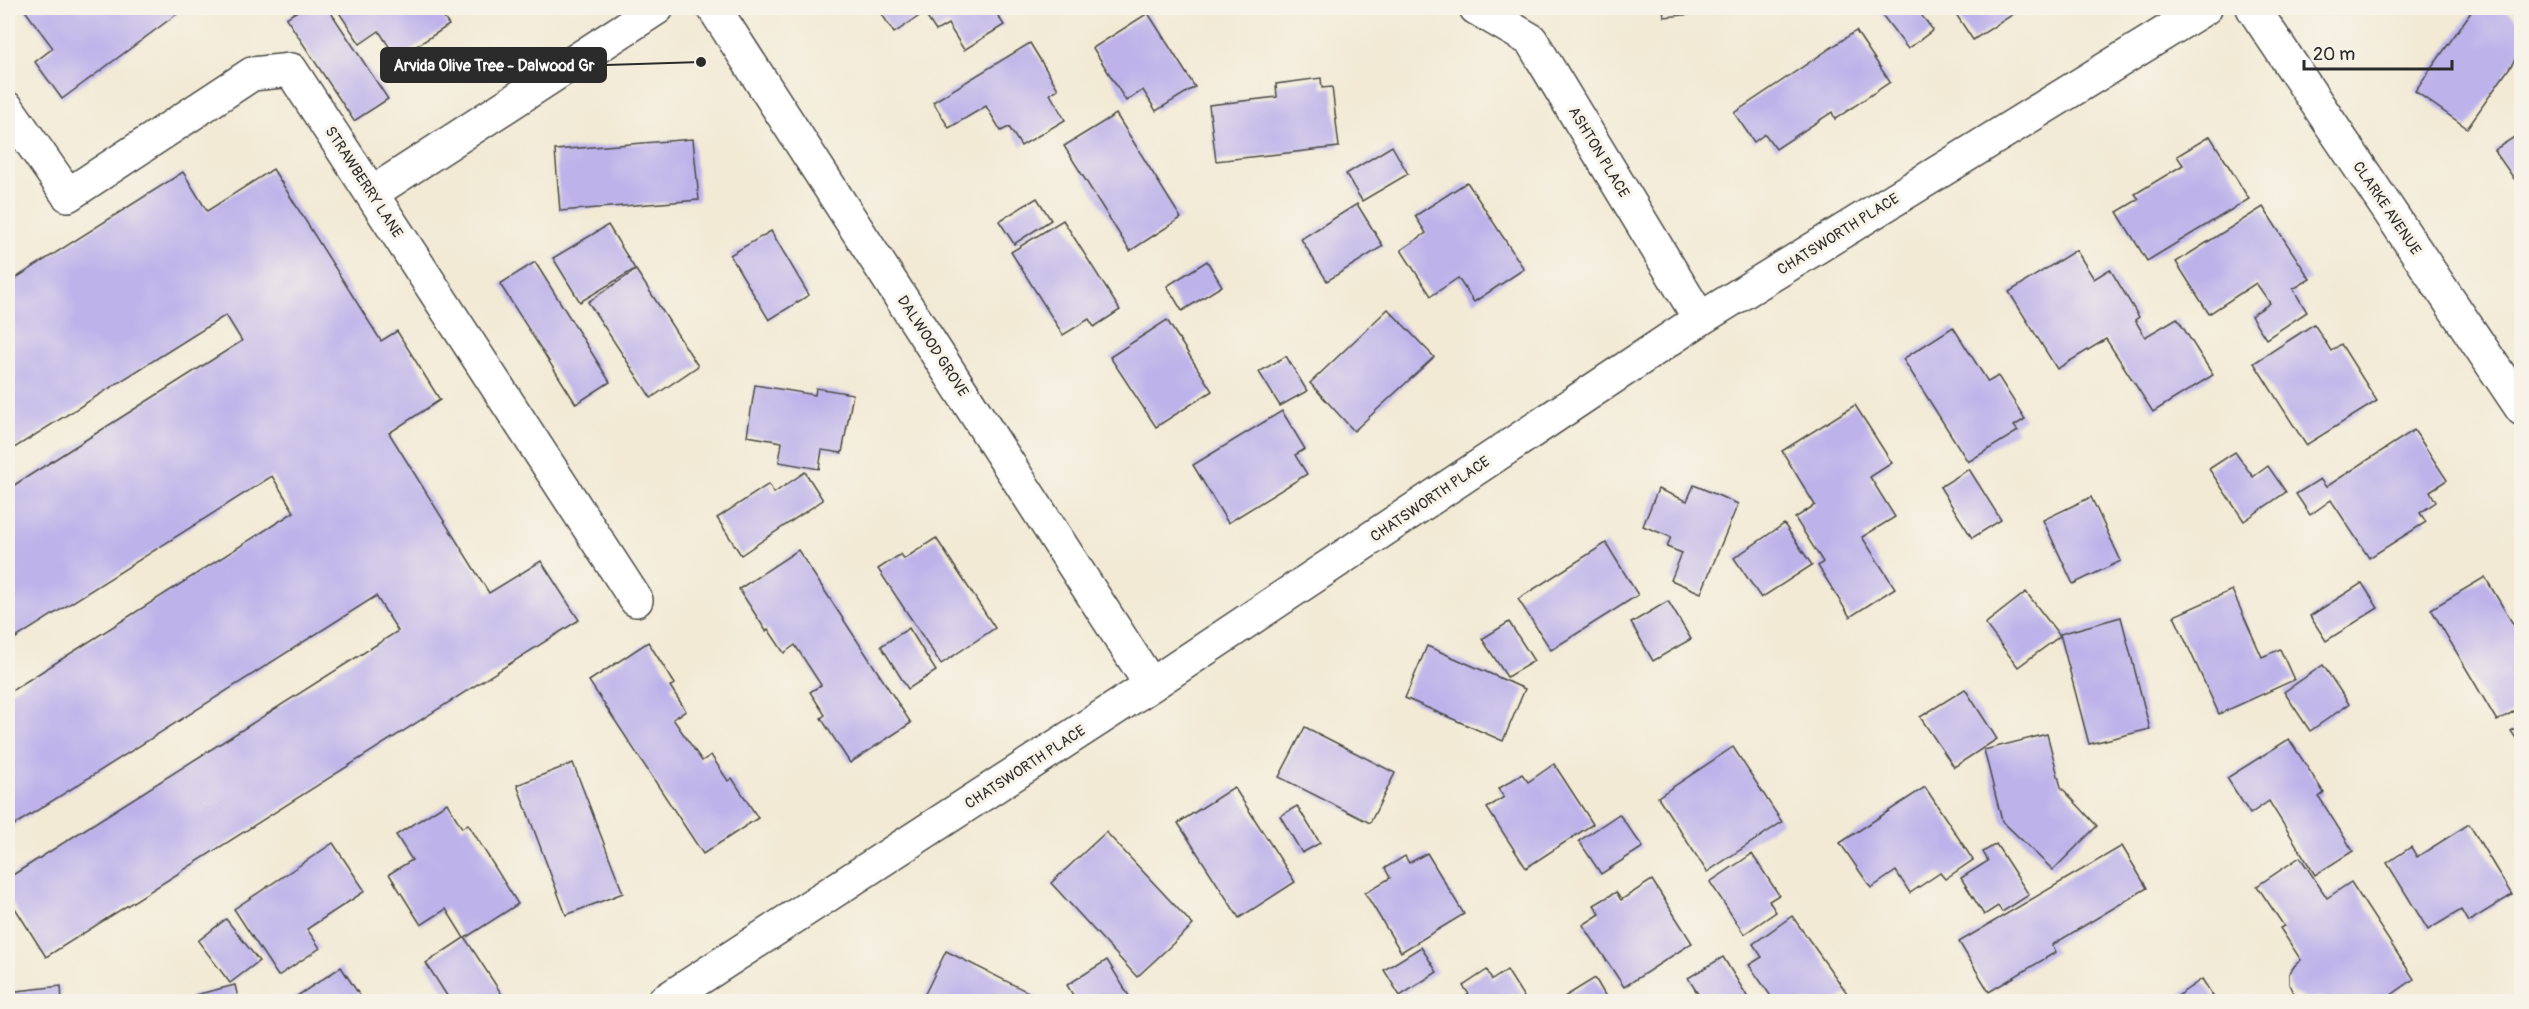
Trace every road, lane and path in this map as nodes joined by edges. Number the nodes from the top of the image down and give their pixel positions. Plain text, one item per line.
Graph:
1 (657, 8) edge
2 (714, 8) edge
3 (1476, 8) edge
4 (2205, 8) edge
5 (2253, 8) edge
6 (8, 110) edge
7 (372, 193) junction
8 (1700, 319) junction
9 (2522, 409) edge
10 (636, 600) dead end
11 (1151, 685) junction
12 (663, 1002) edge

1 - 7 street
2 - 11 street, DALWOOD GROVE
3 - 8 street, ASHTON PLACE
4 - 8 street, CHATSWORTH PLACE
5 - 9 street, CLARKE AVENUE
6 - 7 street, STRAWBERRY LANE
7 - 10 street, STRAWBERRY LANE
8 - 11 street, CHATSWORTH PLACE
11 - 12 street, CHATSWORTH PLACE

